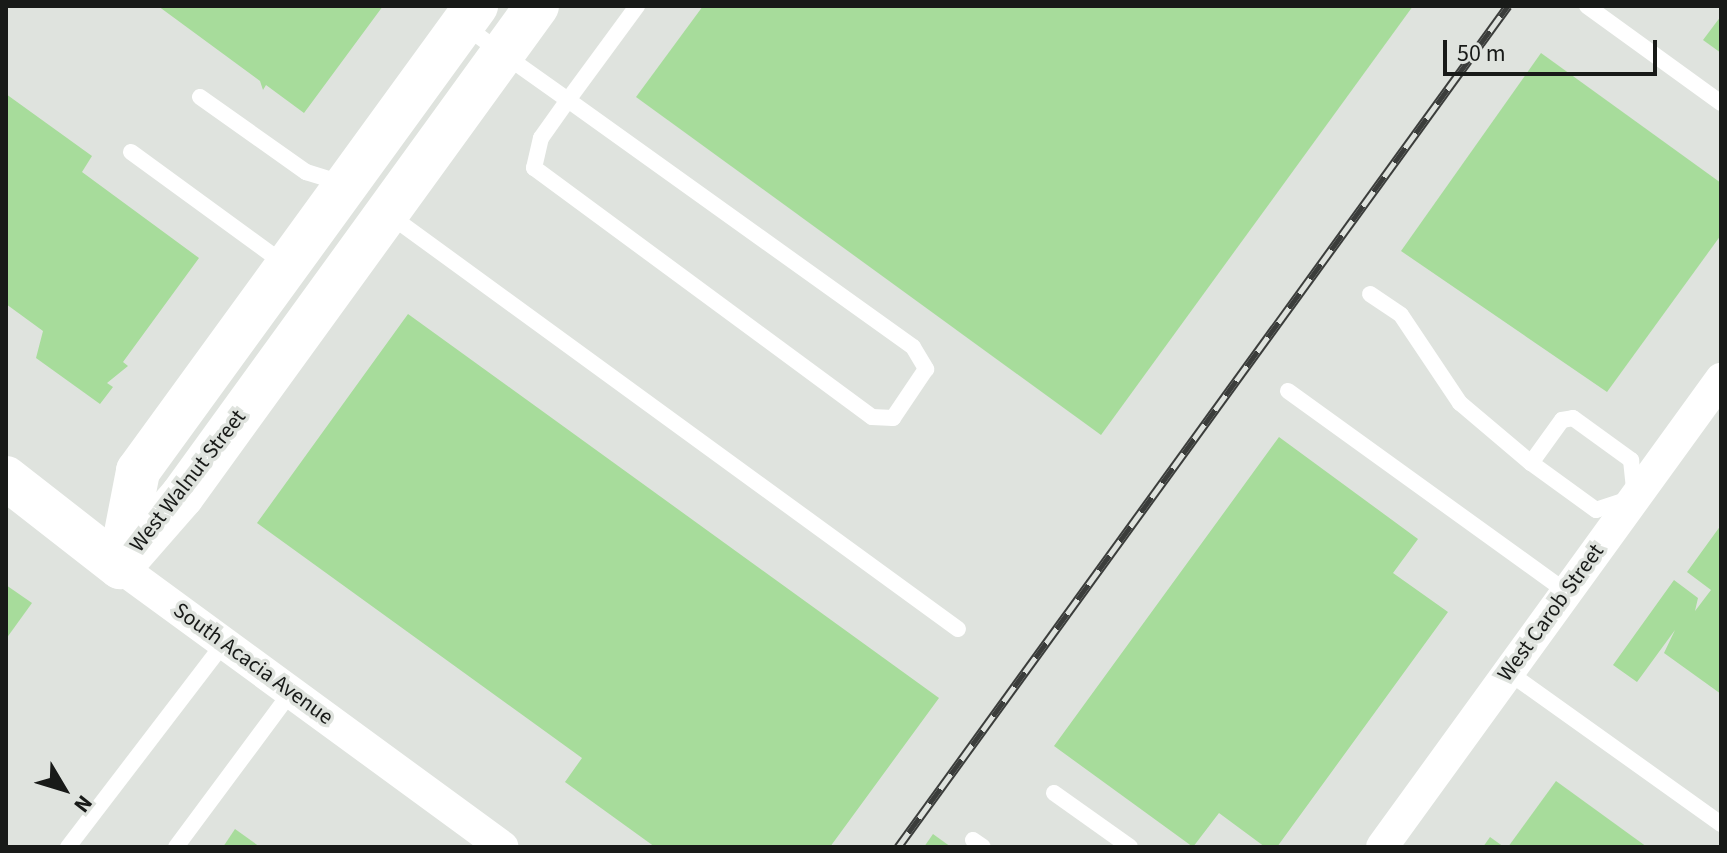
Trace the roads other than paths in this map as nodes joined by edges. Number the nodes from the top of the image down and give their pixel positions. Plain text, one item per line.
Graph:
1 (537, 6) edge
2 (637, 6) edge
3 (1587, 6) edge
4 (469, 15) edge
5 (503, 54) junction
6 (200, 97) dead end
7 (568, 100) junction
8 (1721, 103) edge
9 (131, 152) dead end
10 (346, 184) junction
11 (387, 213) junction
12 (287, 266) junction
13 (1370, 294) dead end
14 (1721, 379) edge
15 (1288, 391) dead end
16 (1531, 463) junction
17 (6, 478) edge
18 (1635, 497) junction
19 (120, 567) junction
20 (1567, 592) junction
21 (958, 629) dead end
22 (224, 643) junction
23 (1508, 672) junction
24 (291, 692) junction
25 (1054, 793) dead end
26 (1721, 824) edge
27 (471, 837) edge
28 (68, 847) edge
29 (176, 847) edge
30 (502, 847) edge
31 (1130, 847) edge
32 (1382, 847) edge

1 - 5 street, West Walnut Street
2 - 7 lane
3 - 8 lane
4 - 5 lane
4 - 10 street, West Walnut Street
5 - 7 lane
5 - 11 street, West Walnut Street
6 - 10 lane
7 - 7 lane
9 - 12 lane
10 - 11 street
10 - 12 street, West Walnut Street
11 - 19 street, West Walnut Street
11 - 21 lane
12 - 19 street, West Walnut Street
13 - 16 lane
14 - 18 street, West Carob Street
15 - 20 lane
16 - 18 lane
16 - 18 lane
17 - 19 street, South Acacia Avenue
18 - 20 street, West Carob Street
19 - 22 street, South Acacia Avenue
20 - 23 street, West Carob Street
22 - 24 street, South Acacia Avenue
22 - 28 lane
23 - 26 lane
23 - 32 street, West Carob Street
24 - 27 street, South Acacia Avenue
24 - 29 lane
25 - 31 lane
27 - 30 street, South Acacia Avenue

